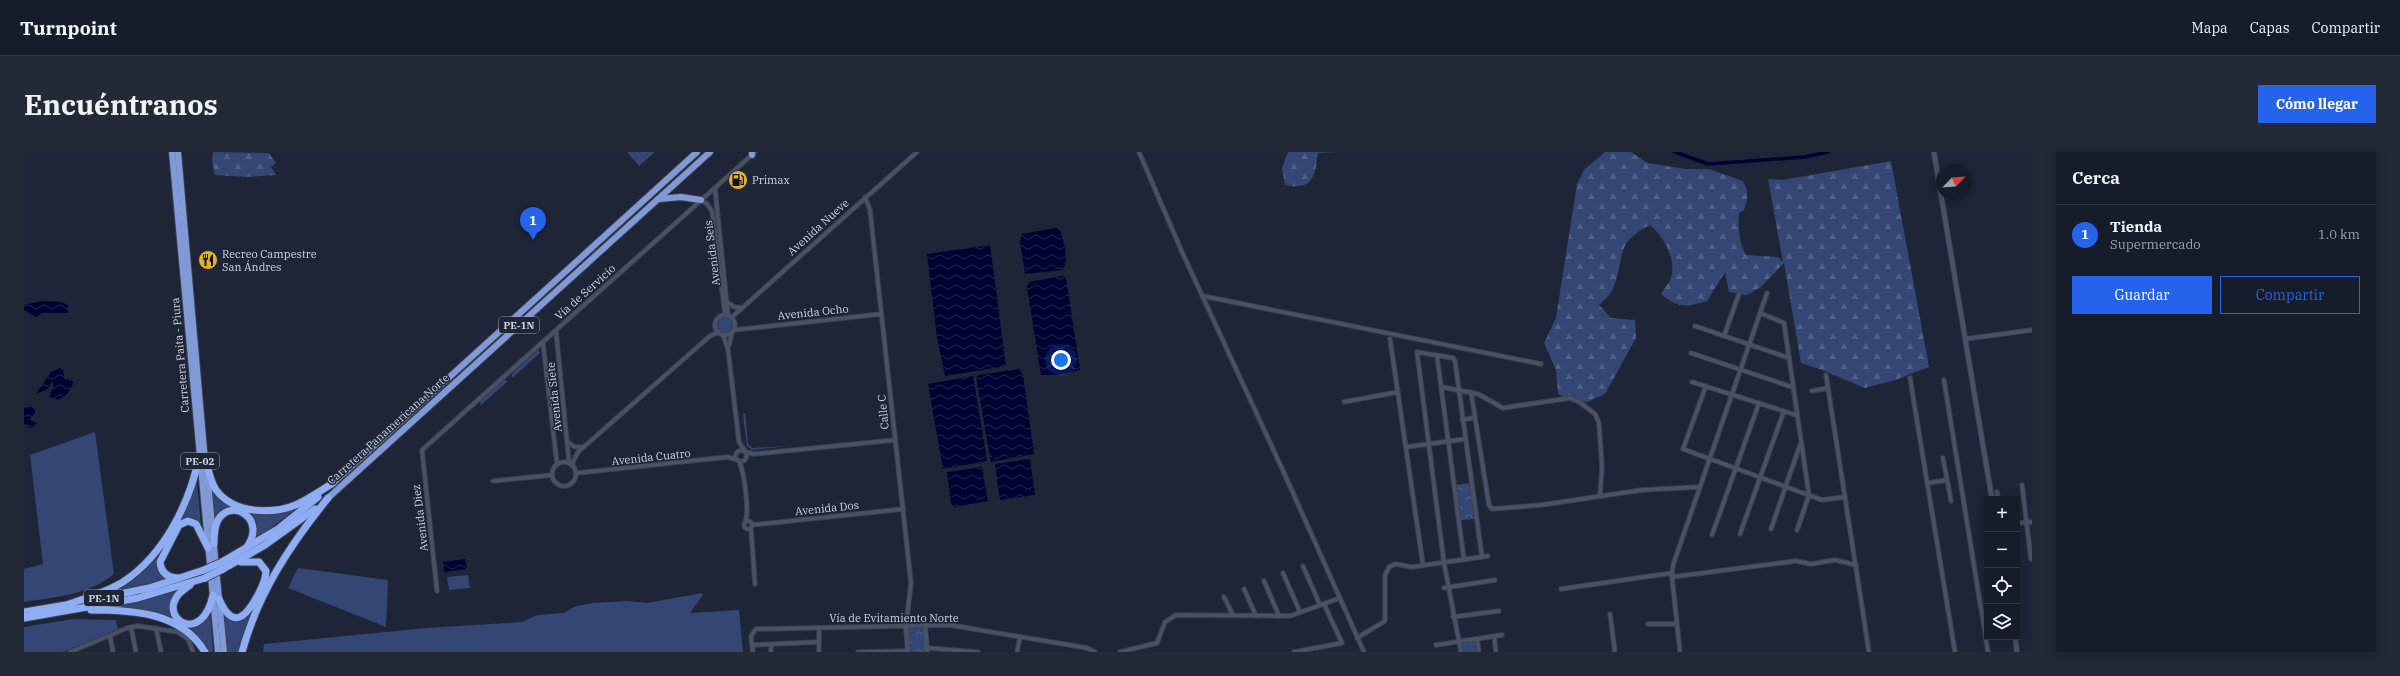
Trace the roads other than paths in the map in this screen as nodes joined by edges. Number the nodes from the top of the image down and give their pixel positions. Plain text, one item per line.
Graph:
1 (172, 152) edge
2 (178, 152) edge
3 (697, 152) edge
4 (710, 152) edge
5 (917, 152) edge
6 (1139, 152) edge
7 (753, 153) edge
8 (1934, 154) dead end
9 (715, 189) junction
10 (865, 198) junction
11 (658, 199) junction
12 (701, 200) junction
13 (614, 227) junction
14 (620, 233) junction
15 (1767, 293) dead end
16 (1738, 294) dead end
17 (1203, 296) junction
18 (725, 301) junction
19 (741, 308) junction
20 (1760, 313) junction
21 (881, 314) junction
22 (726, 315) junction
23 (732, 317) junction
24 (735, 321) junction
25 (715, 326) junction
26 (1696, 326) dead end
27 (746, 328) junction
28 (2032, 330) edge
29 (556, 331) junction
30 (733, 332) junction
31 (721, 334) junction
32 (710, 336) junction
33 (1724, 336) junction
34 (1390, 339) dead end
35 (1965, 339) junction
36 (543, 343) junction
37 (1750, 345) junction
38 (728, 348) junction
39 (1691, 353) dead end
40 (1437, 356) junction
41 (1789, 358) junction
42 (1541, 364) dead end
43 (1741, 370) junction
44 (1826, 375) dead end
45 (449, 378) junction
46 (1910, 378) dead end
47 (1944, 380) dead end
48 (1692, 382) dead end
49 (455, 383) junction
50 (1706, 386) junction
51 (1442, 387) junction
52 (1792, 387) junction
53 (1828, 388) junction
54 (1459, 390) junction
55 (1812, 391) dead end
56 (1398, 392) junction
57 (1471, 392) junction
58 (1733, 395) junction
59 (1344, 402) dead end
60 (1759, 403) junction
61 (1784, 411) junction
62 (1796, 415) junction
63 (1472, 418) dead end
64 (1462, 420) junction
65 (1465, 439) junction
66 (894, 440) junction
67 (1450, 441) junction
68 (567, 442) junction
69 (739, 442) junction
70 (1429, 444) junction
71 (1800, 444) junction
72 (427, 445) joint
73 (584, 447) junction
74 (1407, 447) junction
75 (736, 452) junction
76 (745, 452) junction
77 (754, 454) junction
78 (202, 457) junction
79 (728, 457) junction
80 (1943, 458) dead end
81 (745, 460) junction
82 (1709, 460) junction
83 (738, 461) junction
84 (571, 463) junction
85 (557, 464) junction
86 (742, 469) junction
87 (1735, 469) junction
88 (577, 473) junction
89 (552, 475) junction
90 (1762, 479) junction
91 (1947, 480) junction
92 (493, 481) dead end
93 (333, 483) junction
94 (1928, 483) junction
95 (2022, 485) dead end
96 (1699, 487) junction
97 (1787, 488) junction
98 (1997, 492) dead end
99 (1809, 495) junction
100 (1600, 496) junction
101 (1991, 496) edge
102 (1998, 496) edge
103 (1845, 497) junction
104 (328, 498) junction
105 (1951, 501) dead end
106 (903, 509) junction
107 (747, 517) junction
108 (2026, 522) junction
109 (2032, 522) edge
110 (745, 523) junction
111 (2020, 523) edge
112 (750, 526) junction
113 (1771, 529) dead end
114 (1797, 530) dead end
115 (1740, 534) dead end
116 (1712, 535) dead end
117 (211, 546) junction
118 (244, 550) junction
119 (1488, 556) dead end
120 (1482, 557) junction
121 (2031, 559) dead end
122 (1464, 560) junction
123 (237, 563) junction
124 (1444, 563) junction
125 (1856, 565) junction
126 (222, 566) junction
127 (1303, 566) dead end
128 (1423, 566) junction
129 (1283, 573) dead end
130 (204, 574) junction
131 (1672, 575) junction
132 (183, 578) junction
133 (1495, 580) dead end
134 (196, 581) junction
135 (1264, 581) dead end
136 (755, 584) dead end
137 (1446, 588) junction
138 (1244, 589) dead end
139 (1561, 589) dead end
140 (437, 592) dead end
141 (216, 597) junction
142 (1224, 597) dead end
143 (1340, 598) junction
144 (1322, 605) junction
145 (70, 607) junction
146 (1499, 611) dead end
147 (24, 612) edge
148 (1300, 612) junction
149 (1610, 614) dead end
150 (1233, 615) junction
151 (1256, 616) junction
152 (1279, 616) junction
153 (1454, 617) junction
154 (24, 618) edge
155 (1648, 624) dead end
156 (1677, 624) junction
157 (925, 625) junction
158 (906, 626) junction
159 (132, 627) junction
160 (156, 628) junction
161 (819, 628) junction
162 (110, 636) junction
163 (1494, 636) junction
164 (1502, 636) dead end
165 (1020, 638) junction
166 (1357, 638) junction
167 (1477, 639) junction
168 (2015, 640) edge
169 (819, 642) junction
170 (1459, 642) junction
171 (752, 645) junction
172 (771, 645) junction
173 (1436, 645) dead end
174 (1083, 647) junction
175 (927, 650) edge
176 (947, 650) edge
177 (1091, 650) edge
178 (908, 651) edge
179 (70, 652) edge
180 (113, 652) edge
181 (136, 652) edge
182 (161, 652) edge
183 (192, 652) edge
184 (205, 652) edge
185 (218, 652) edge
186 (224, 652) edge
187 (242, 652) edge
188 (753, 652) edge
189 (771, 652) edge
190 (819, 652) edge
191 (858, 652) edge
192 (862, 652) edge
193 (884, 652) edge
194 (978, 652) edge
195 (1017, 652) edge
196 (1084, 652) edge
197 (1096, 652) edge
198 (1120, 652) edge
199 (1294, 652) edge
200 (1364, 652) edge
201 (1461, 652) edge
202 (1479, 652) edge
203 (1496, 652) edge
204 (1615, 652) edge
205 (1680, 652) edge
206 (1869, 652) edge
207 (1955, 652) edge
208 (1988, 652) edge
209 (2017, 652) edge

1 - 78 highway, Carretera Paita - Piura / PE-02
2 - 78 highway, Carretera Paita - Piura / PE-02
3 - 13 highway, Carretera Panamericana Norte / PE-1N
4 - 11 highway, Carretera Panamericana Norte / PE-1N
5 - 10 street, Avenida Nueve
6 - 17 street
7 - 9 street, Vía de Servicio
8 - 35 street
9 - 12 street, Vía de Servicio
9 - 18 street, Avenida Seis
10 - 19 street, Avenida Nueve
10 - 21 street, Calle C
11 - 12 highway
11 - 14 highway, Carretera Panamericana Norte / PE-1N
12 - 18 street, Avenida Seis
12 - 29 street, Vía de Servicio
13 - 14 highway
13 - 45 highway, Carretera Panamericana Norte / PE-1N
14 - 49 highway, Carretera Panamericana Norte / PE-1N
15 - 20 street
16 - 33 street
17 - 42 street
17 - 143 street
18 - 19 street
18 - 22 street, Avenida Seis
19 - 23 street, Avenida Nueve
20 - 37 street
20 - 41 street
21 - 27 street, Avenida Ocho
21 - 66 street, Calle C
22 - 23 street
22 - 25 street
23 - 24 street
24 - 27 street
24 - 30 street
25 - 31 street
25 - 32 street
26 - 33 street
27 - 30 street, Avenida Ocho
28 - 35 street
29 - 36 street, Vía de Servicio
29 - 68 street, Avenida Siete
30 - 31 street
30 - 38 street
31 - 32 street
31 - 38 street
32 - 73 street
33 - 37 street
34 - 56 street
35 - 101 street
36 - 72 street, Vía de Servicio
36 - 85 street, Avenida Siete
37 - 41 street
37 - 43 street
38 - 69 street
39 - 43 street
40 - 51 street
40 - 54 street
40 - 70 street
41 - 52 street
43 - 52 street
43 - 58 street
44 - 53 street
45 - 49 highway
45 - 93 highway, Carretera Panamericana Norte / PE-1N
46 - 94 street
47 - 208 street
48 - 50 street
49 - 104 highway, Carretera Panamericana Norte / PE-1N
50 - 58 street
50 - 82 street
51 - 54 street
51 - 67 street
52 - 62 street
53 - 55 street
53 - 103 street
54 - 57 street
54 - 64 street
56 - 59 street
56 - 74 street
57 - 100 street
57 - 100 street
58 - 60 street
58 - 82 street
60 - 61 street
60 - 87 street
61 - 62 street
61 - 90 street
62 - 71 street
63 - 64 street
64 - 65 street
65 - 67 street
65 - 120 street
66 - 77 street
66 - 106 street, Calle C
67 - 70 street
67 - 122 street
68 - 73 street
68 - 84 street, Avenida Siete
69 - 75 street
69 - 76 street
70 - 74 street
70 - 124 street
71 - 97 street
71 - 99 street
72 - 140 street, Avenida Diez
73 - 84 street
74 - 128 street
75 - 76 street, Avenida Cuatro
75 - 79 street, Avenida Cuatro
75 - 83 street
76 - 77 street
76 - 81 street
77 - 81 street
78 - 93 highway
78 - 117 highway, Carretera Paita - Piura / PE-02
78 - 145 highway
79 - 83 street, Avenida Cuatro
79 - 88 street, Avenida Cuatro
80 - 91 street
81 - 83 street
81 - 86 street
82 - 87 street
82 - 96 street
83 - 86 street
84 - 85 street
84 - 88 street
85 - 89 street
86 - 107 street
87 - 90 street
87 - 116 street
88 - 89 street
89 - 92 street
90 - 97 street
90 - 115 street
91 - 94 street
91 - 105 street
93 - 118 highway, Carretera Panamericana Norte / PE-1N
94 - 207 street
95 - 108 street
96 - 100 street
96 - 131 street
97 - 99 street
97 - 113 street
98 - 102 street
99 - 103 street
99 - 114 street
103 - 125 street
104 - 123 highway, Carretera Panamericana Norte / PE-1N
104 - 187 highway
106 - 112 street, Avenida Dos
106 - 158 street, Calle C
107 - 110 street
107 - 112 street
108 - 109 street
108 - 111 street
108 - 121 street
110 - 112 street, Avenida Dos
110 - 112 street
112 - 136 street
117 - 118 highway
117 - 132 highway
117 - 141 highway, PE-02
117 - 141 highway, Carretera Paita - Piura / PE-02
118 - 126 highway, Carretera Panamericana Norte / PE-1N
119 - 120 street
120 - 122 street
122 - 124 street
123 - 126 highway, Carretera Panamericana Norte / PE-1N
123 - 141 highway
124 - 128 street
124 - 137 street
125 - 131 street
125 - 206 street
126 - 130 highway, Carretera Panamericana Norte / PE-1N, bridge
127 - 144 street
128 - 166 street
129 - 148 street
130 - 132 highway, Carretera Panamericana Norte / PE-1N
130 - 134 highway, Carretera Panamericana Norte / PE-1N
131 - 139 street
131 - 156 street
132 - 145 highway, Carretera Panamericana Norte / PE-1N
133 - 137 street
134 - 141 highway
134 - 145 highway, Carretera Panamericana Norte / PE-1N
135 - 152 street
137 - 153 street
138 - 151 street
141 - 185 highway, PE-02
141 - 186 highway, PE-02
142 - 150 street
143 - 144 street
143 - 166 street
144 - 148 street
144 - 199 street
145 - 147 highway, Carretera Panamericana Norte / PE-1N
145 - 154 highway, Carretera Panamericana Norte / PE-1N
145 - 184 highway
146 - 153 street
148 - 152 street
149 - 204 street
150 - 151 street
150 - 198 street
151 - 152 street
153 - 170 street
155 - 156 street
156 - 205 street
157 - 158 street, Vía de Evitamiento Norte
157 - 165 street, Vía de Evitamiento Norte
157 - 175 street
158 - 161 street, Vía de Evitamiento Norte
158 - 178 street
159 - 160 street
159 - 162 street
159 - 181 street
160 - 182 street
160 - 183 street
161 - 169 street
161 - 171 street, Vía de Evitamiento Norte
162 - 179 street
162 - 180 street
163 - 164 street
163 - 167 street
163 - 203 street
165 - 174 street, Vía de Evitamiento Norte
165 - 195 street
166 - 200 street
167 - 170 street
167 - 202 street
168 - 209 street
169 - 172 street
169 - 190 street
170 - 173 street
170 - 201 street
171 - 172 street
171 - 188 street
172 - 189 street
174 - 177 street, Vía de Evitamiento Norte
174 - 196 street
175 - 176 street
176 - 194 street
177 - 197 street, Vía de Evitamiento Norte
178 - 193 street
191 - 192 street
192 - 193 street

